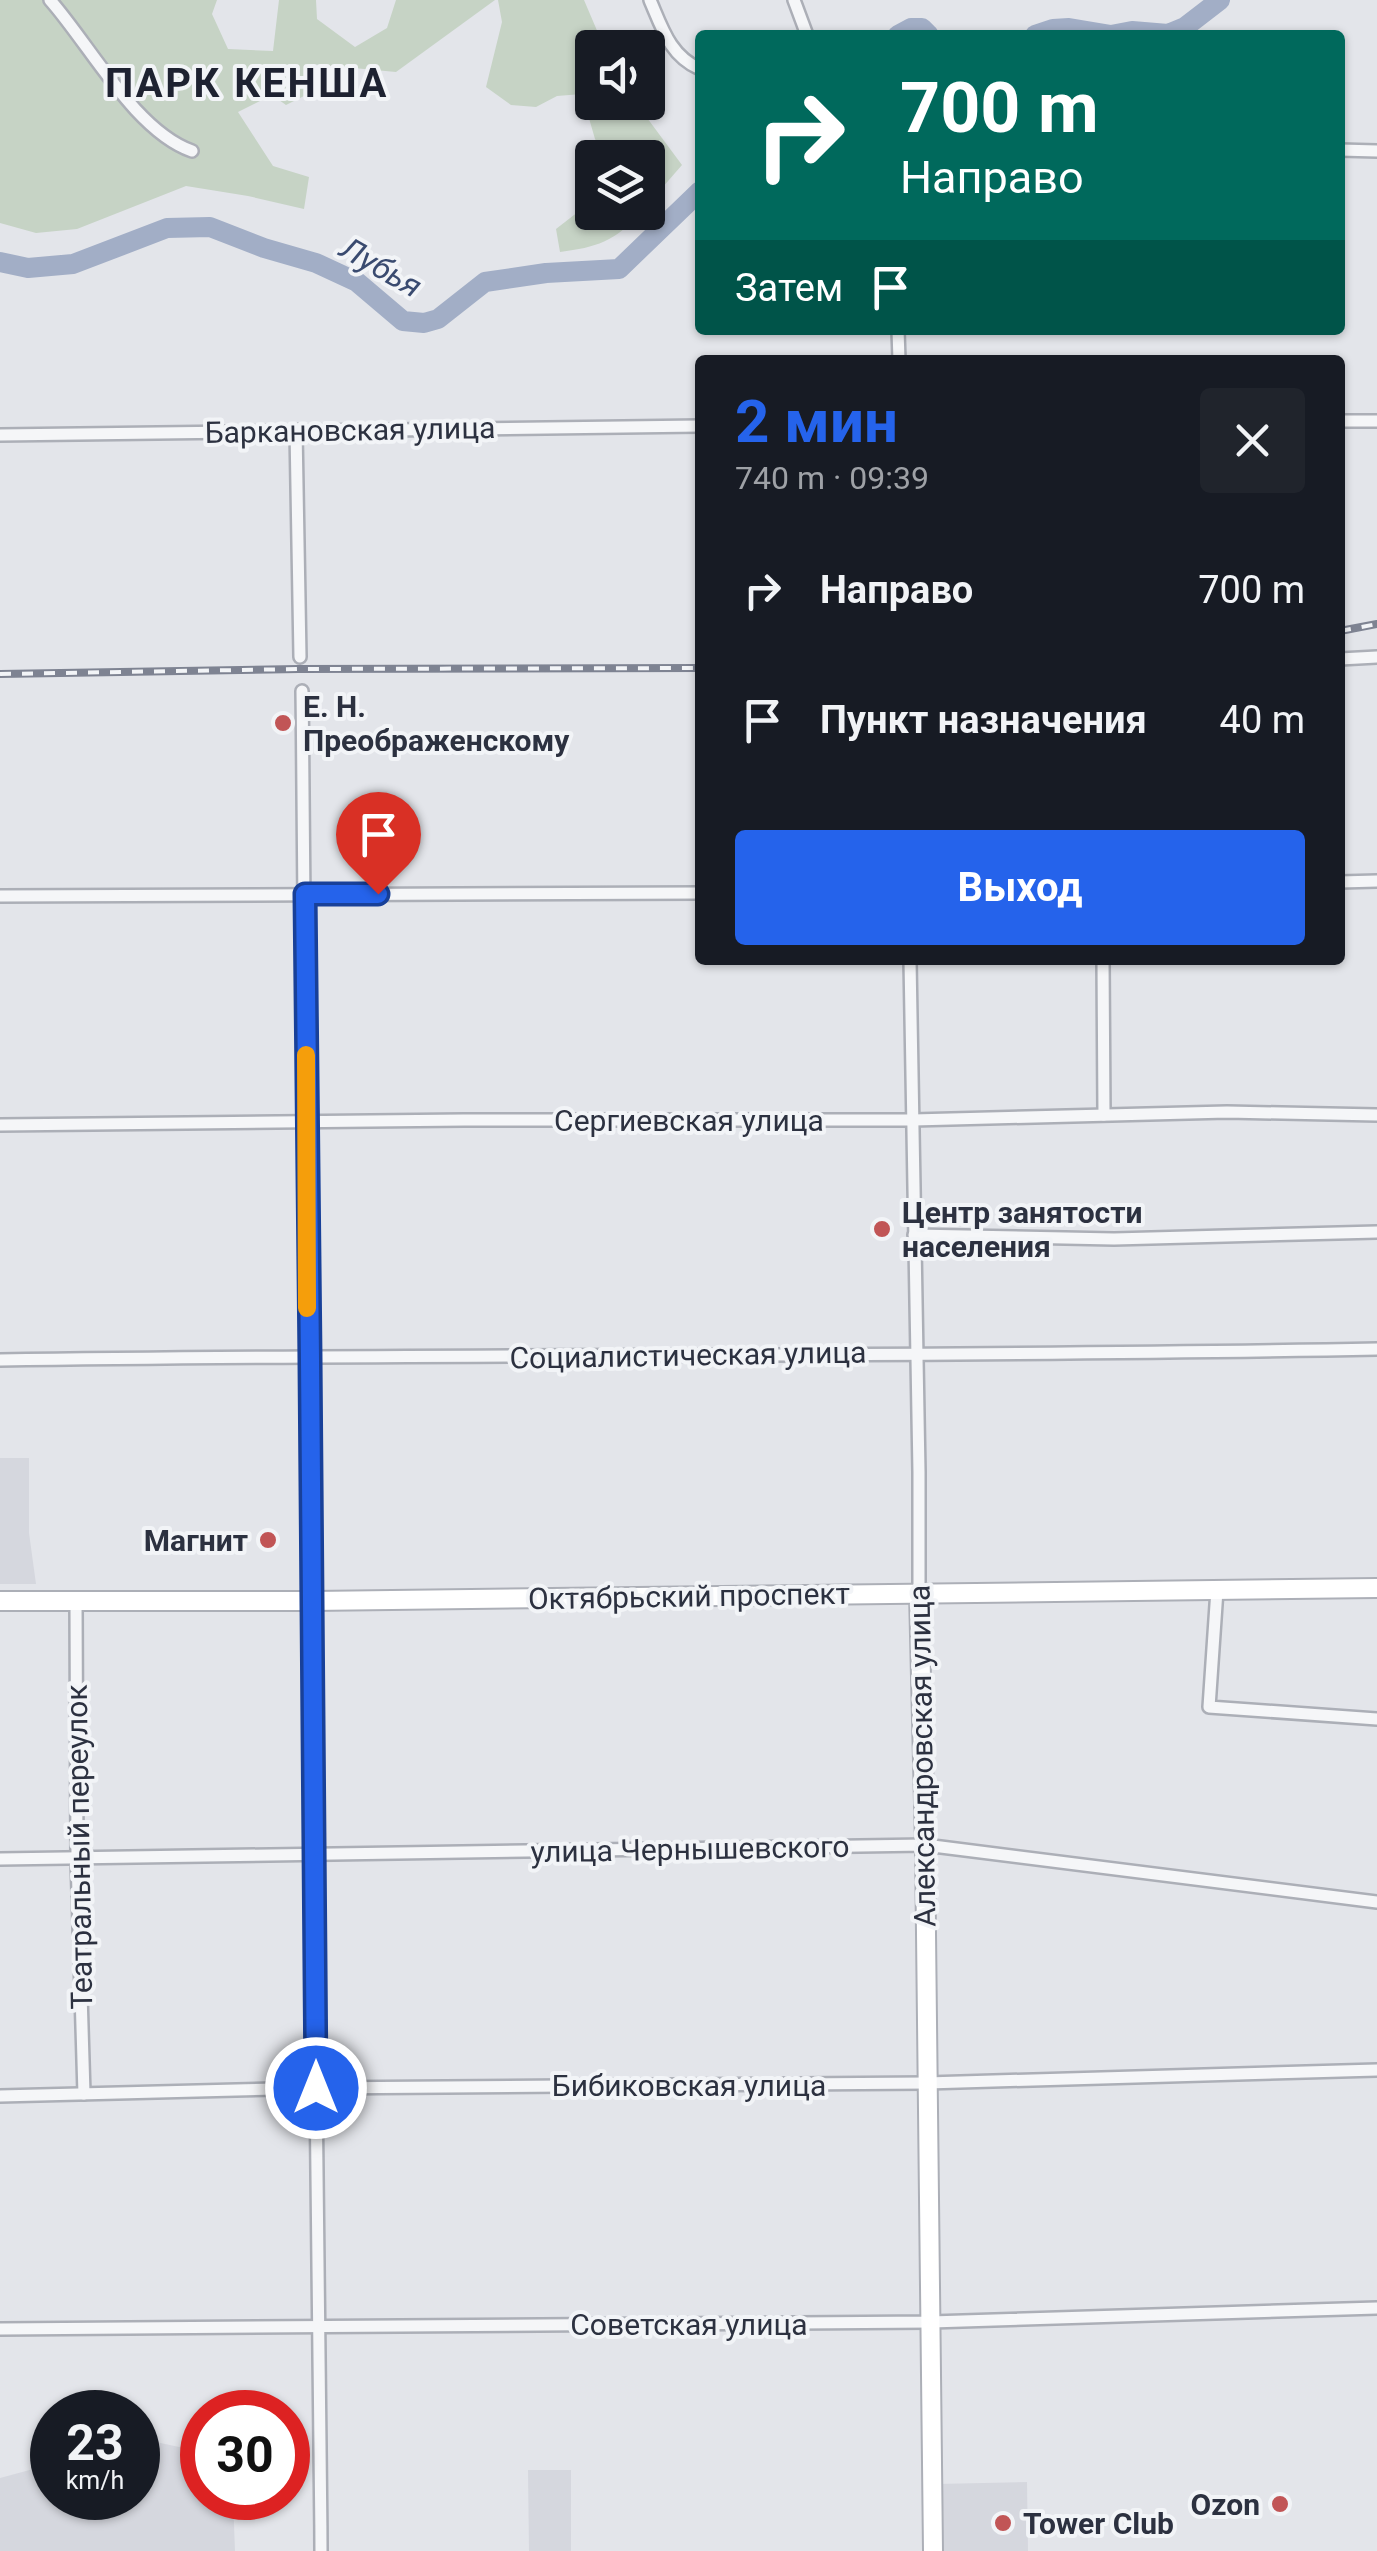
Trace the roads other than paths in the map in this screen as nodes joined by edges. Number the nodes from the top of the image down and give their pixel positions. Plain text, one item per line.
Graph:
1 (50, 0) edge
2 (650, 0) edge
3 (794, 0) edge
4 (805, 30) edge
5 (695, 66) edge
6 (1345, 150) edge
7 (192, 151) dead end
8 (1377, 152) edge
9 (1345, 421) edge
10 (1377, 421) edge
11 (695, 426) edge
12 (296, 430) junction
13 (0, 435) edge
14 (300, 656) dead end
15 (1377, 657) edge
16 (1345, 660) edge
17 (302, 691) dead end
18 (1345, 882) edge
19 (1377, 882) edge
20 (305, 894) junction
21 (695, 894) edge
22 (0, 896) edge
23 (910, 965) edge
24 (1102, 965) edge
25 (1104, 1115) junction
26 (1377, 1115) edge
27 (913, 1120) junction
28 (306, 1121) junction
29 (0, 1125) edge
30 (1377, 1232) edge
31 (914, 1235) junction
32 (1377, 1348) edge
33 (916, 1352) junction
34 (308, 1355) junction
35 (0, 1360) edge
36 (1377, 1588) edge
37 (1217, 1590) junction
38 (919, 1593) junction
39 (0, 1601) edge
40 (76, 1601) junction
41 (313, 1601) junction
42 (1377, 1719) edge
43 (925, 1845) junction
44 (316, 1856) junction
45 (77, 1859) junction
46 (0, 1860) edge
47 (1377, 1902) edge
48 (1377, 2070) edge
49 (927, 2084) junction
50 (316, 2088) junction
51 (84, 2094) junction
52 (0, 2096) edge
53 (1377, 2308) edge
54 (931, 2322) junction
55 (320, 2326) junction
56 (0, 2329) edge
57 (321, 2551) edge
58 (933, 2551) edge

1 - 7 street
2 - 5 street
3 - 4 street
6 - 8 street
9 - 10 street
11 - 12 street, Баркановская улица
12 - 13 street, Баркановская улица
12 - 14 street
15 - 16 street
17 - 20 street
18 - 19 street
20 - 21 street
20 - 22 street
20 - 28 street
23 - 27 street, Александровская улица
24 - 25 street
25 - 26 street, Сергиевская улица
25 - 27 street, Сергиевская улица
27 - 28 street, Сергиевская улица
27 - 31 street, Александровская улица
28 - 29 street, Сергиевская улица
28 - 34 street
30 - 31 street
31 - 33 street, Александровская улица
32 - 33 street, Социалистическая улица
33 - 34 street, Социалистическая улица
33 - 38 street, Александровская улица
34 - 35 street, Социалистическая улица
34 - 41 street
36 - 37 street, Октябрьский проспект
37 - 38 street, Октябрьский проспект
37 - 42 street
38 - 41 street, Октябрьский проспект
38 - 43 street, Александровская улица
39 - 40 street, Октябрьский проспект
40 - 41 street, Октябрьский проспект
40 - 45 street, Театральный переулок
41 - 44 street
43 - 44 street, улица Чернышевского
43 - 47 street, улица Чернышевского
43 - 49 street, Александровская улица
44 - 45 street, улица Чернышевского
44 - 50 street
45 - 46 street, улица Чернышевского
45 - 51 street, Театральный переулок
48 - 49 street, Бибиковская улица
49 - 50 street, Бибиковская улица
49 - 54 street, Александровская улица
50 - 51 street, Бибиковская улица
50 - 55 street
51 - 52 street, Бибиковская улица
53 - 54 street, Советская улица
54 - 55 street, Советская улица
54 - 58 street, Александровская улица
55 - 56 street, Советская улица
55 - 57 street

